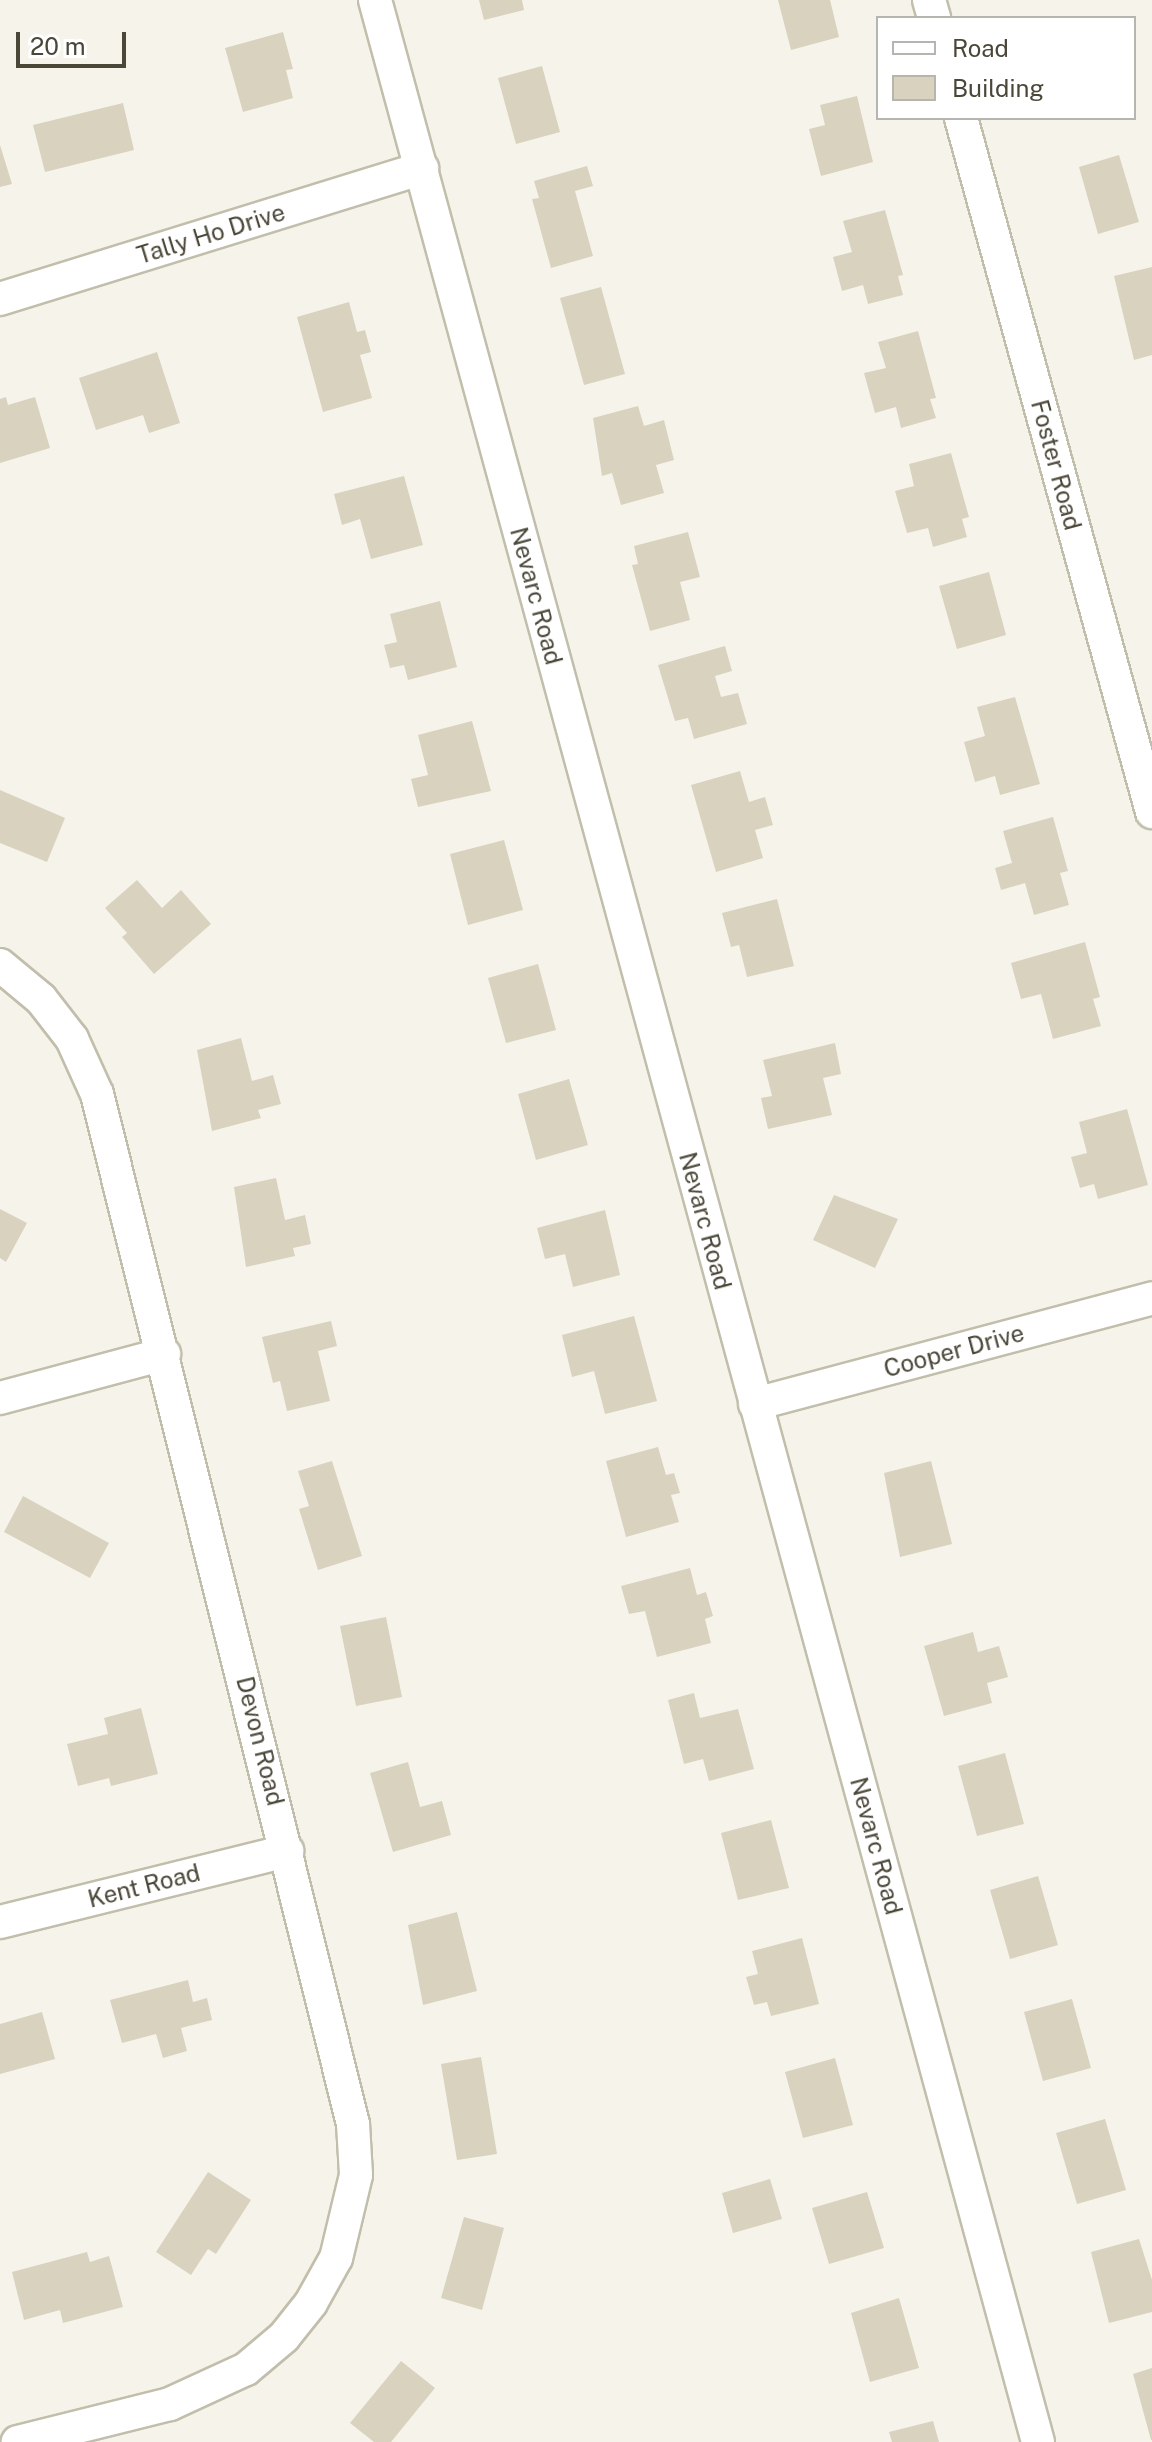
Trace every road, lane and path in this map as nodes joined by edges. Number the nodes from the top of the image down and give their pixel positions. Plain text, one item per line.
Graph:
1 (375, 0) edge
2 (962, 120) edge
3 (422, 168) junction
4 (0, 299) edge
5 (1152, 812) edge
6 (0, 965) edge
7 (1152, 1298) edge
8 (164, 1354) junction
9 (0, 1398) edge
10 (755, 1404) junction
11 (287, 1851) junction
12 (0, 1922) edge
13 (18, 2442) edge
14 (1038, 2442) edge

1 - 3 street, Nevarc Road
2 - 5 street, Foster Road
3 - 4 street, Tally Ho Drive
3 - 10 street, Nevarc Road
6 - 8 street, Devon Road
7 - 10 street, Cooper Drive
8 - 9 street
8 - 11 street, Devon Road
10 - 14 street, Nevarc Road
11 - 12 street, Kent Road
11 - 13 street, Devon Road

